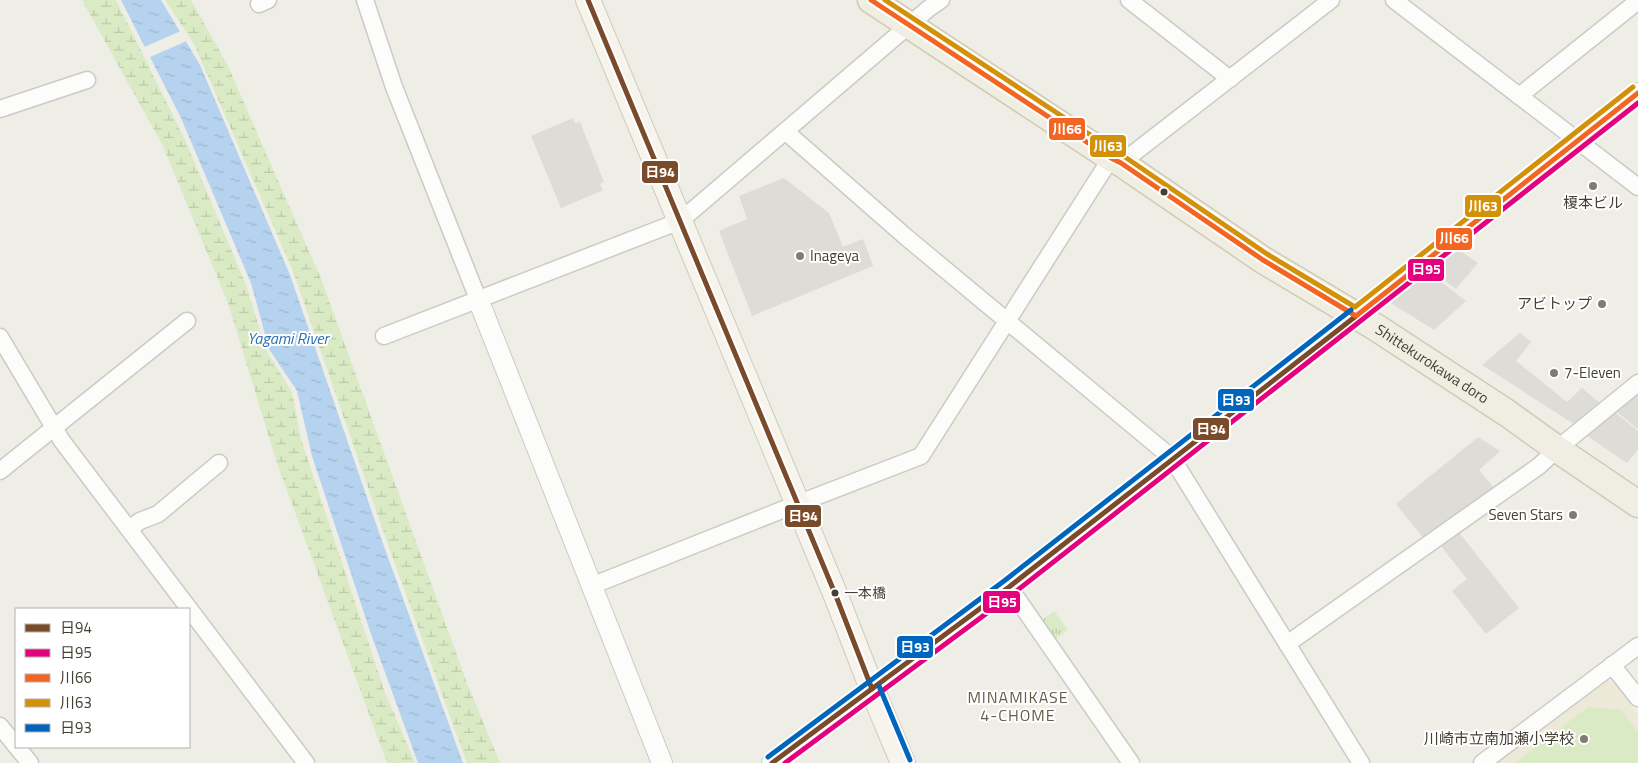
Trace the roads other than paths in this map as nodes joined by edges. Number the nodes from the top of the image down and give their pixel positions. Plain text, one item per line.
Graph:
1 (364, 0) edge
2 (588, 0) edge
3 (872, 0) edge
4 (941, 0) edge
5 (1129, 0) edge
6 (1331, 0) edge
7 (1394, 0) edge
8 (1638, 1) edge
9 (910, 26) junction
10 (1230, 79) junction
11 (87, 80) dead end
12 (1638, 93) edge
13 (1519, 96) junction
14 (0, 109) edge
15 (785, 131) junction
16 (1577, 141) junction
17 (1116, 161) junction
18 (1638, 187) edge
19 (680, 221) junction
20 (478, 299) junction
21 (1356, 316) junction
22 (187, 320) dead end
23 (1006, 322) junction
24 (384, 336) dead end
25 (0, 337) edge
26 (1638, 383) edge
27 (53, 428) junction
28 (1557, 449) junction
29 (1172, 458) junction
30 (219, 462) dead end
31 (0, 471) edge
32 (797, 504) junction
33 (1638, 504) edge
34 (129, 529) junction
35 (591, 586) junction
36 (1009, 587) junction
37 (189, 608) edge
38 (190, 610) edge
39 (1287, 644) junction
40 (1638, 646) edge
41 (1612, 666) junction
42 (872, 689) junction
43 (1638, 698) edge
44 (0, 726) edge
45 (15, 745) edge
46 (18, 748) edge
47 (30, 763) edge
48 (306, 763) edge
49 (662, 763) edge
50 (772, 763) edge
51 (903, 763) edge
52 (1131, 763) edge
53 (1361, 763) edge
54 (1482, 763) edge

1 - 20 street
2 - 19 main road
3 - 9 main road, Shittekurokawa doro
4 - 9 street
5 - 10 street
6 - 10 street
7 - 13 street
8 - 13 street
9 - 15 street
9 - 17 main road, Shittekurokawa doro
10 - 17 street
11 - 14 street
12 - 16 street
13 - 16 street
15 - 19 street
15 - 23 street
16 - 18 street
16 - 21 street
17 - 21 main road, Shittekurokawa doro
17 - 23 street
19 - 20 street
19 - 32 main road
20 - 24 street
20 - 35 street
21 - 28 main road, Shittekurokawa doro
21 - 29 street
22 - 27 street
23 - 29 street
23 - 32 street
25 - 27 street
26 - 28 street
27 - 31 street
27 - 34 street
28 - 33 main road, Shittekurokawa doro
28 - 39 street
29 - 36 street
29 - 39 street
30 - 34 street
32 - 35 street
32 - 42 main road
34 - 37 street
35 - 49 street
36 - 42 street
36 - 52 street
38 - 48 street
39 - 53 street
40 - 41 street
41 - 43 street
41 - 54 street
42 - 50 street
42 - 51 main road
44 - 45 street
46 - 47 street

